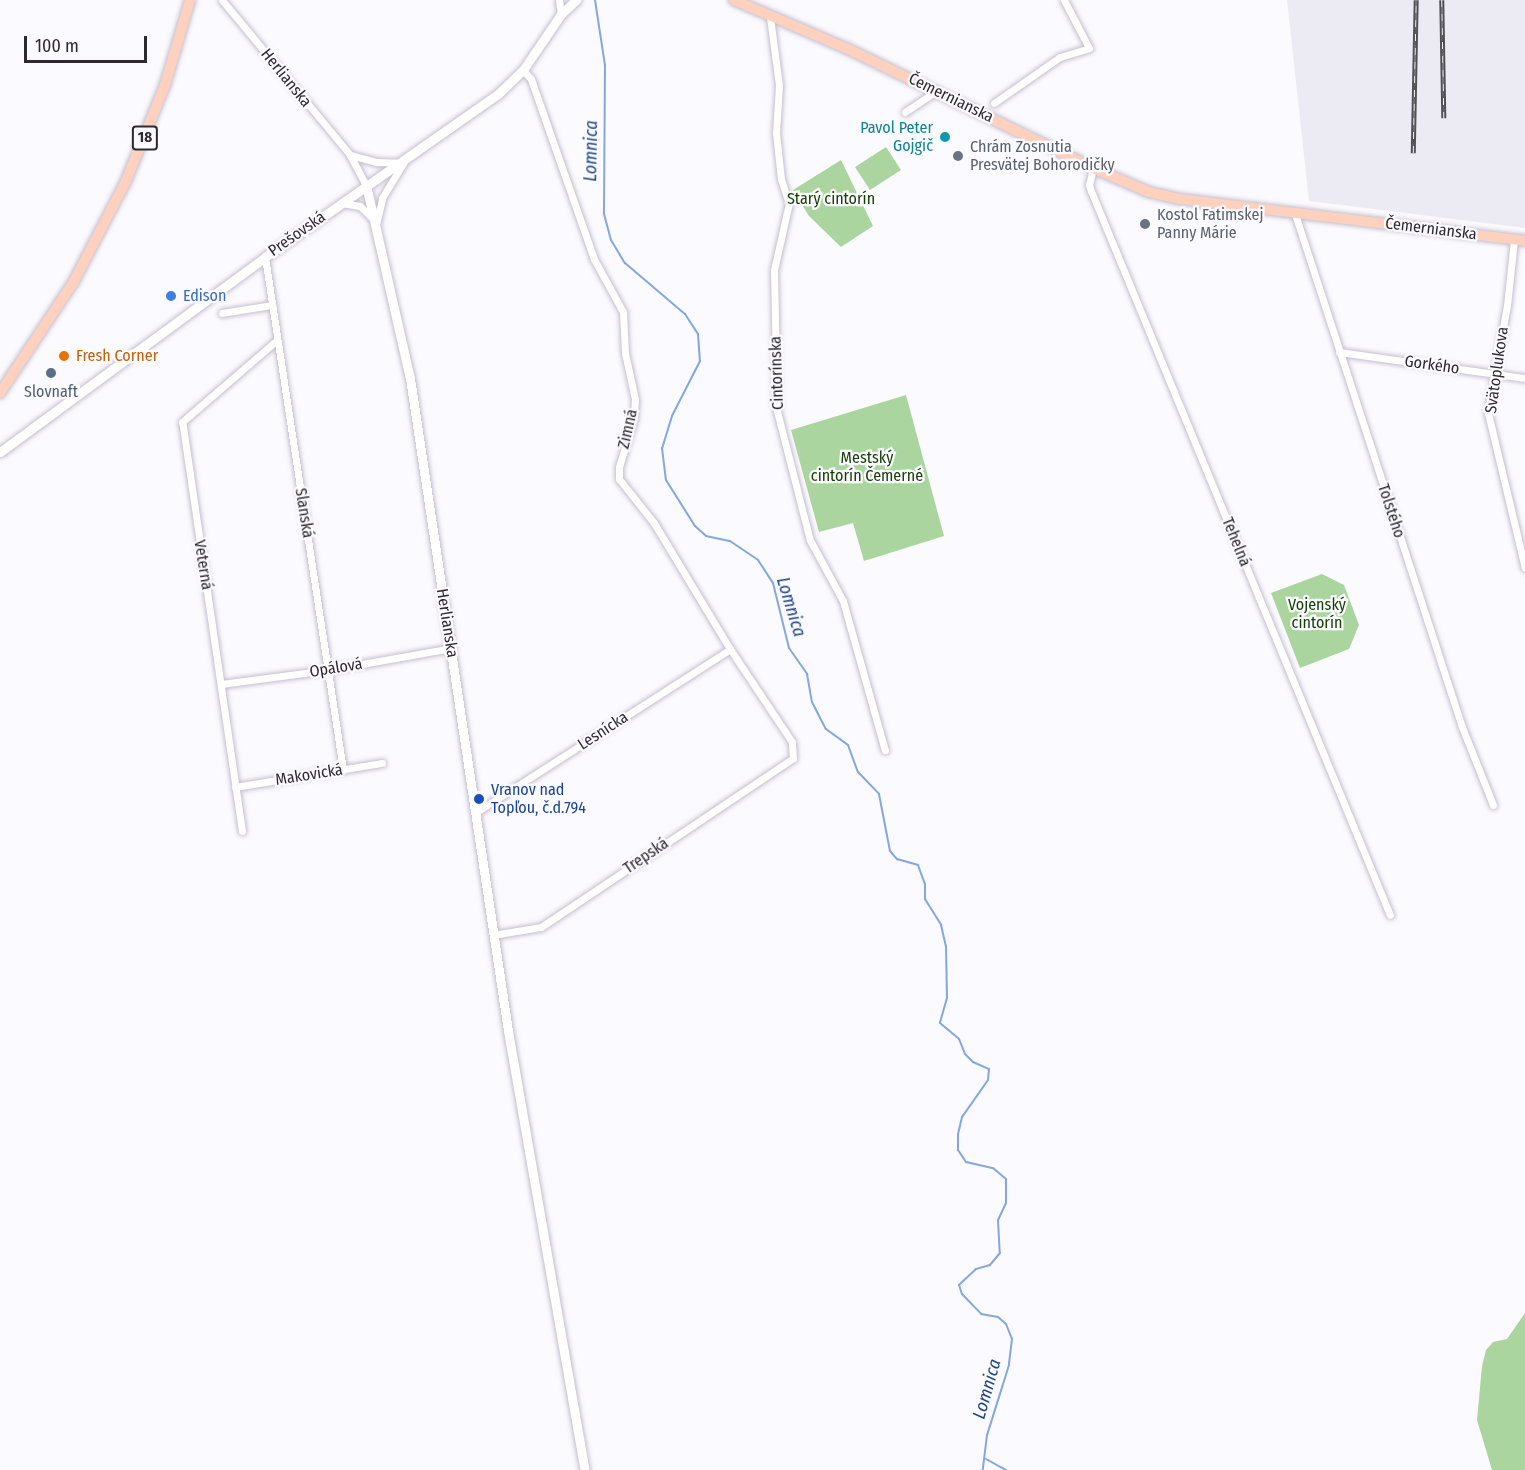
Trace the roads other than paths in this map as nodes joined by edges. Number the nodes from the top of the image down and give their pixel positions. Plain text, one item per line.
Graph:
1 (190, 0) edge
2 (222, 0) edge
3 (559, 0) edge
4 (576, 0) edge
5 (734, 0) edge
6 (1064, 0) edge
7 (561, 14) junction
8 (770, 17) junction
9 (523, 70) junction
10 (936, 91) junction
11 (994, 103) dead end
12 (905, 112) dead end
13 (350, 155) junction
14 (403, 160) junction
15 (1093, 168) junction
16 (366, 185) junction
17 (341, 203) junction
18 (1295, 214) junction
19 (372, 218) junction
20 (375, 230) junction
21 (1520, 240) edge
22 (265, 257) junction
23 (272, 305) junction
24 (222, 313) dead end
25 (277, 340) junction
26 (1339, 352) junction
27 (1495, 373) junction
28 (1525, 378) edge
29 (0, 393) edge
30 (0, 452) edge
31 (1525, 568) edge
32 (451, 648) junction
33 (730, 649) junction
34 (328, 670) junction
35 (221, 684) junction
36 (885, 750) dead end
37 (793, 758) joint
38 (382, 763) dead end
39 (343, 770) junction
40 (235, 787) junction
41 (1493, 805) dead end
42 (475, 813) junction
43 (242, 831) dead end
44 (1390, 915) dead end
45 (493, 935) junction
46 (585, 1470) edge

1 - 29 main road, 18
2 - 13 street, Herlianska
3 - 7 street
4 - 7 main road, Prešovská
5 - 8 main road, Čemernianska
6 - 11 street
7 - 9 main road, Prešovská
8 - 10 main road, Čemernianska
8 - 36 street, Cintorínska
9 - 14 main road, Prešovská
9 - 33 street, Zimná
10 - 12 street
10 - 15 main road, Čemernianska
13 - 14 street
13 - 16 street, Herlianska
14 - 16 main road, Prešovská
14 - 20 street
15 - 18 main road, Čemernianska
15 - 44 street, Tehelná
16 - 17 main road, Prešovská
16 - 19 main road, Herlianska
17 - 19 street
17 - 22 main road, Prešovská
18 - 21 main road, Čemernianska
18 - 26 street, Tolstého
19 - 20 main road, Herlianska
20 - 32 main road, Herlianska
21 - 27 street, Svätoplukova
22 - 23 street, Slanská
22 - 30 main road, Prešovská
23 - 24 street
23 - 25 street, Slanská
25 - 34 street, Slanská
25 - 35 street, Veterná
26 - 27 street, Gorkého
26 - 41 street, Tolstého
27 - 28 street, Gorkého
27 - 31 street, Svätoplukova
32 - 34 street, Opálová
32 - 42 main road, Herlianska
33 - 37 street, Zimná
33 - 42 street, Lesnícka
34 - 35 street, Opálová
34 - 39 street, Slanská
35 - 40 street, Veterná
37 - 45 street, Trepská
38 - 39 street, Makovická
39 - 40 street, Makovická
40 - 43 street, Veterná
42 - 45 main road, Herlianska
45 - 46 main road, Herlianska

